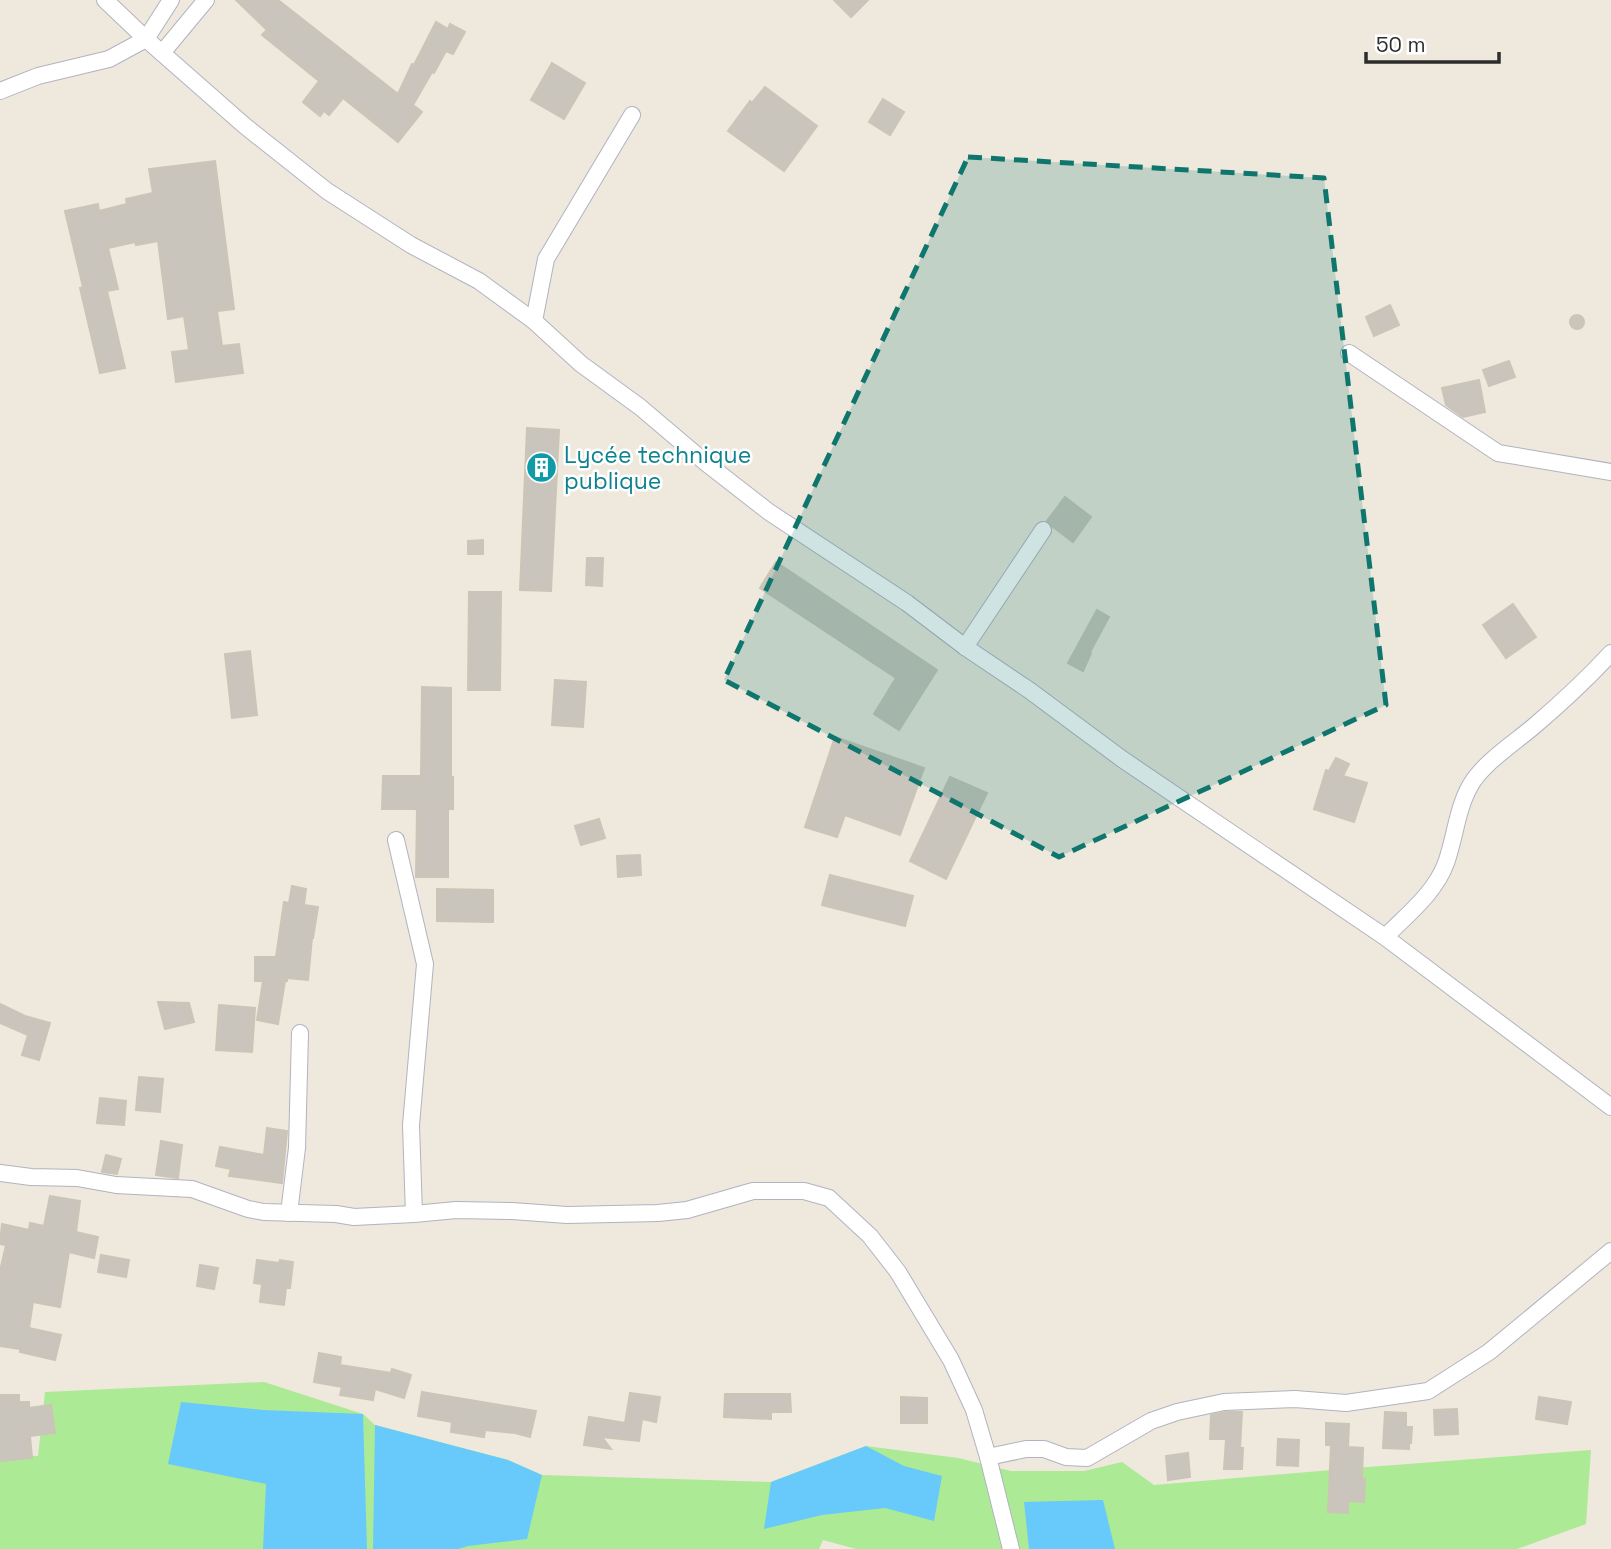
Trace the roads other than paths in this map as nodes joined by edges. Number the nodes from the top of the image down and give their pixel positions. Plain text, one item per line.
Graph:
1 (105, 0) edge
2 (171, 0) edge
3 (206, 0) edge
4 (146, 39) junction
5 (162, 53) junction
6 (0, 91) edge
7 (632, 115) dead end
8 (534, 321) junction
9 (1349, 353) dead end
10 (1611, 472) edge
11 (1043, 530) dead end
12 (965, 647) junction
13 (1611, 653) edge
14 (396, 840) dead end
15 (1385, 937) junction
16 (300, 1032) dead end
17 (1611, 1107) edge
18 (0, 1172) edge
19 (289, 1213) junction
20 (414, 1214) junction
21 (1611, 1251) edge
22 (988, 1457) junction
23 (1011, 1549) edge

1 - 4 street
2 - 4 street
3 - 5 street
4 - 5 street
4 - 6 street
5 - 8 street
7 - 8 street
8 - 12 street
9 - 10 street
11 - 12 street
12 - 15 street
13 - 15 street
14 - 20 street
15 - 17 street
16 - 19 street
18 - 19 street
19 - 20 street
20 - 22 street
21 - 22 street
22 - 23 street

